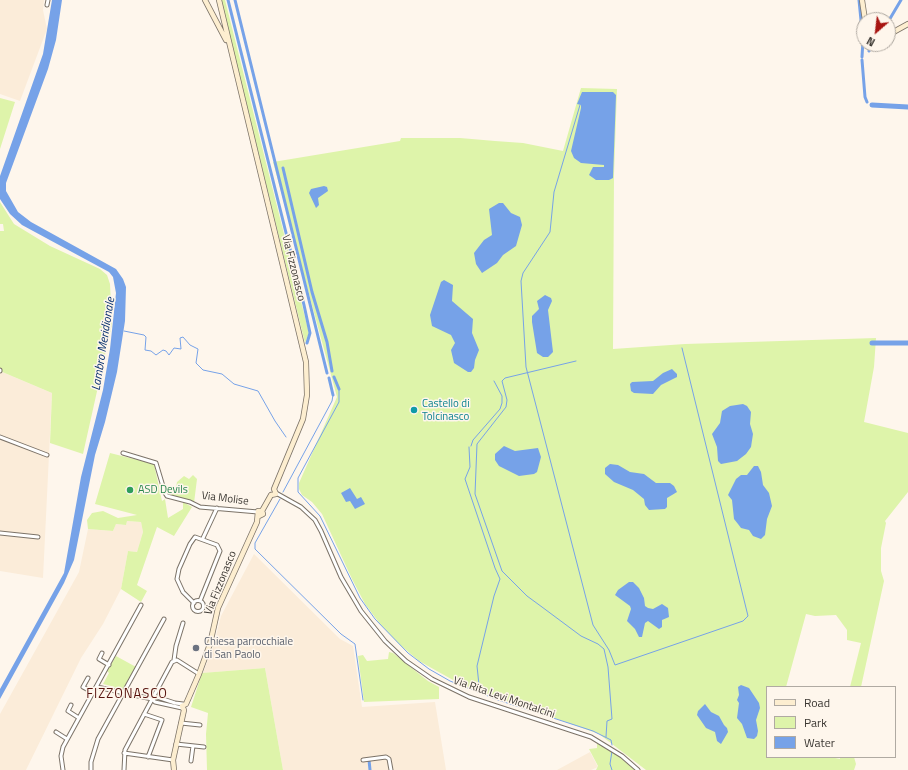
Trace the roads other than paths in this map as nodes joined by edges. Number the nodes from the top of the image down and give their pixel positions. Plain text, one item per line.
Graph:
1 (48, 0) edge
2 (205, 0) edge
3 (219, 0) edge
4 (862, 0) edge
5 (47, 5) dead end
6 (864, 12) edge
7 (908, 24) edge
8 (896, 31) edge
9 (231, 49) junction
10 (0, 437) edge
11 (123, 453) dead end
12 (47, 455) dead end
13 (275, 493) junction
14 (217, 508) junction
15 (260, 513) junction
16 (0, 533) edge
17 (38, 536) dead end
18 (203, 538) junction
19 (200, 601) junction
20 (194, 603) junction
21 (141, 605) dead end
22 (164, 619) dead end
23 (183, 623) dead end
24 (102, 653) dead end
25 (174, 660) junction
26 (109, 665) junction
27 (199, 674) junction
28 (88, 678) dead end
29 (97, 687) junction
30 (94, 693) junction
31 (124, 693) junction
32 (152, 699) junction
33 (71, 705) dead end
34 (184, 706) junction
35 (144, 714) junction
36 (80, 718) junction
37 (181, 723) junction
38 (200, 725) dead end
39 (56, 732) dead end
40 (67, 739) junction
41 (176, 744) junction
42 (193, 746) junction
43 (204, 747) dead end
44 (124, 753) junction
45 (148, 757) junction
46 (173, 760) junction
47 (363, 760) dead end
48 (191, 761) dead end
49 (63, 770) edge
50 (91, 770) edge
51 (124, 770) edge
52 (174, 770) edge
53 (391, 770) edge
54 (638, 770) edge

1 - 5 street
2 - 9 main road, Via Fizzonasco
3 - 9 main road, Via Fizzonasco
4 - 6 main road
7 - 8 main road
9 - 13 main road, Via Fizzonasco
10 - 12 street
11 - 14 street, Via Molise
13 - 15 main road, Via Fizzonasco
13 - 54 street, Via Rita Levi Montalcini
14 - 15 street, Via Molise
14 - 18 street
15 - 27 main road, Via Fizzonasco
16 - 17 street
18 - 19 street
18 - 20 street
19 - 20 street
19 - 20 street
21 - 26 street
22 - 31 street
23 - 25 street
24 - 26 street
25 - 27 street
25 - 32 street
26 - 29 street
27 - 34 main road, Via Fizzonasco
28 - 30 street
29 - 30 street
29 - 31 street
30 - 36 street
31 - 32 street
31 - 50 street
32 - 34 street
32 - 35 street
33 - 36 street
34 - 37 main road, Via Fizzonasco
35 - 44 street
35 - 45 street
36 - 40 street
37 - 38 street
37 - 41 main road, Via Fizzonasco
39 - 40 street
40 - 49 street
41 - 42 street
41 - 46 main road, Via Fizzonasco
42 - 43 street
42 - 48 street
44 - 45 street
44 - 51 street
45 - 46 street
46 - 52 main road, Via Fizzonasco
47 - 53 street

